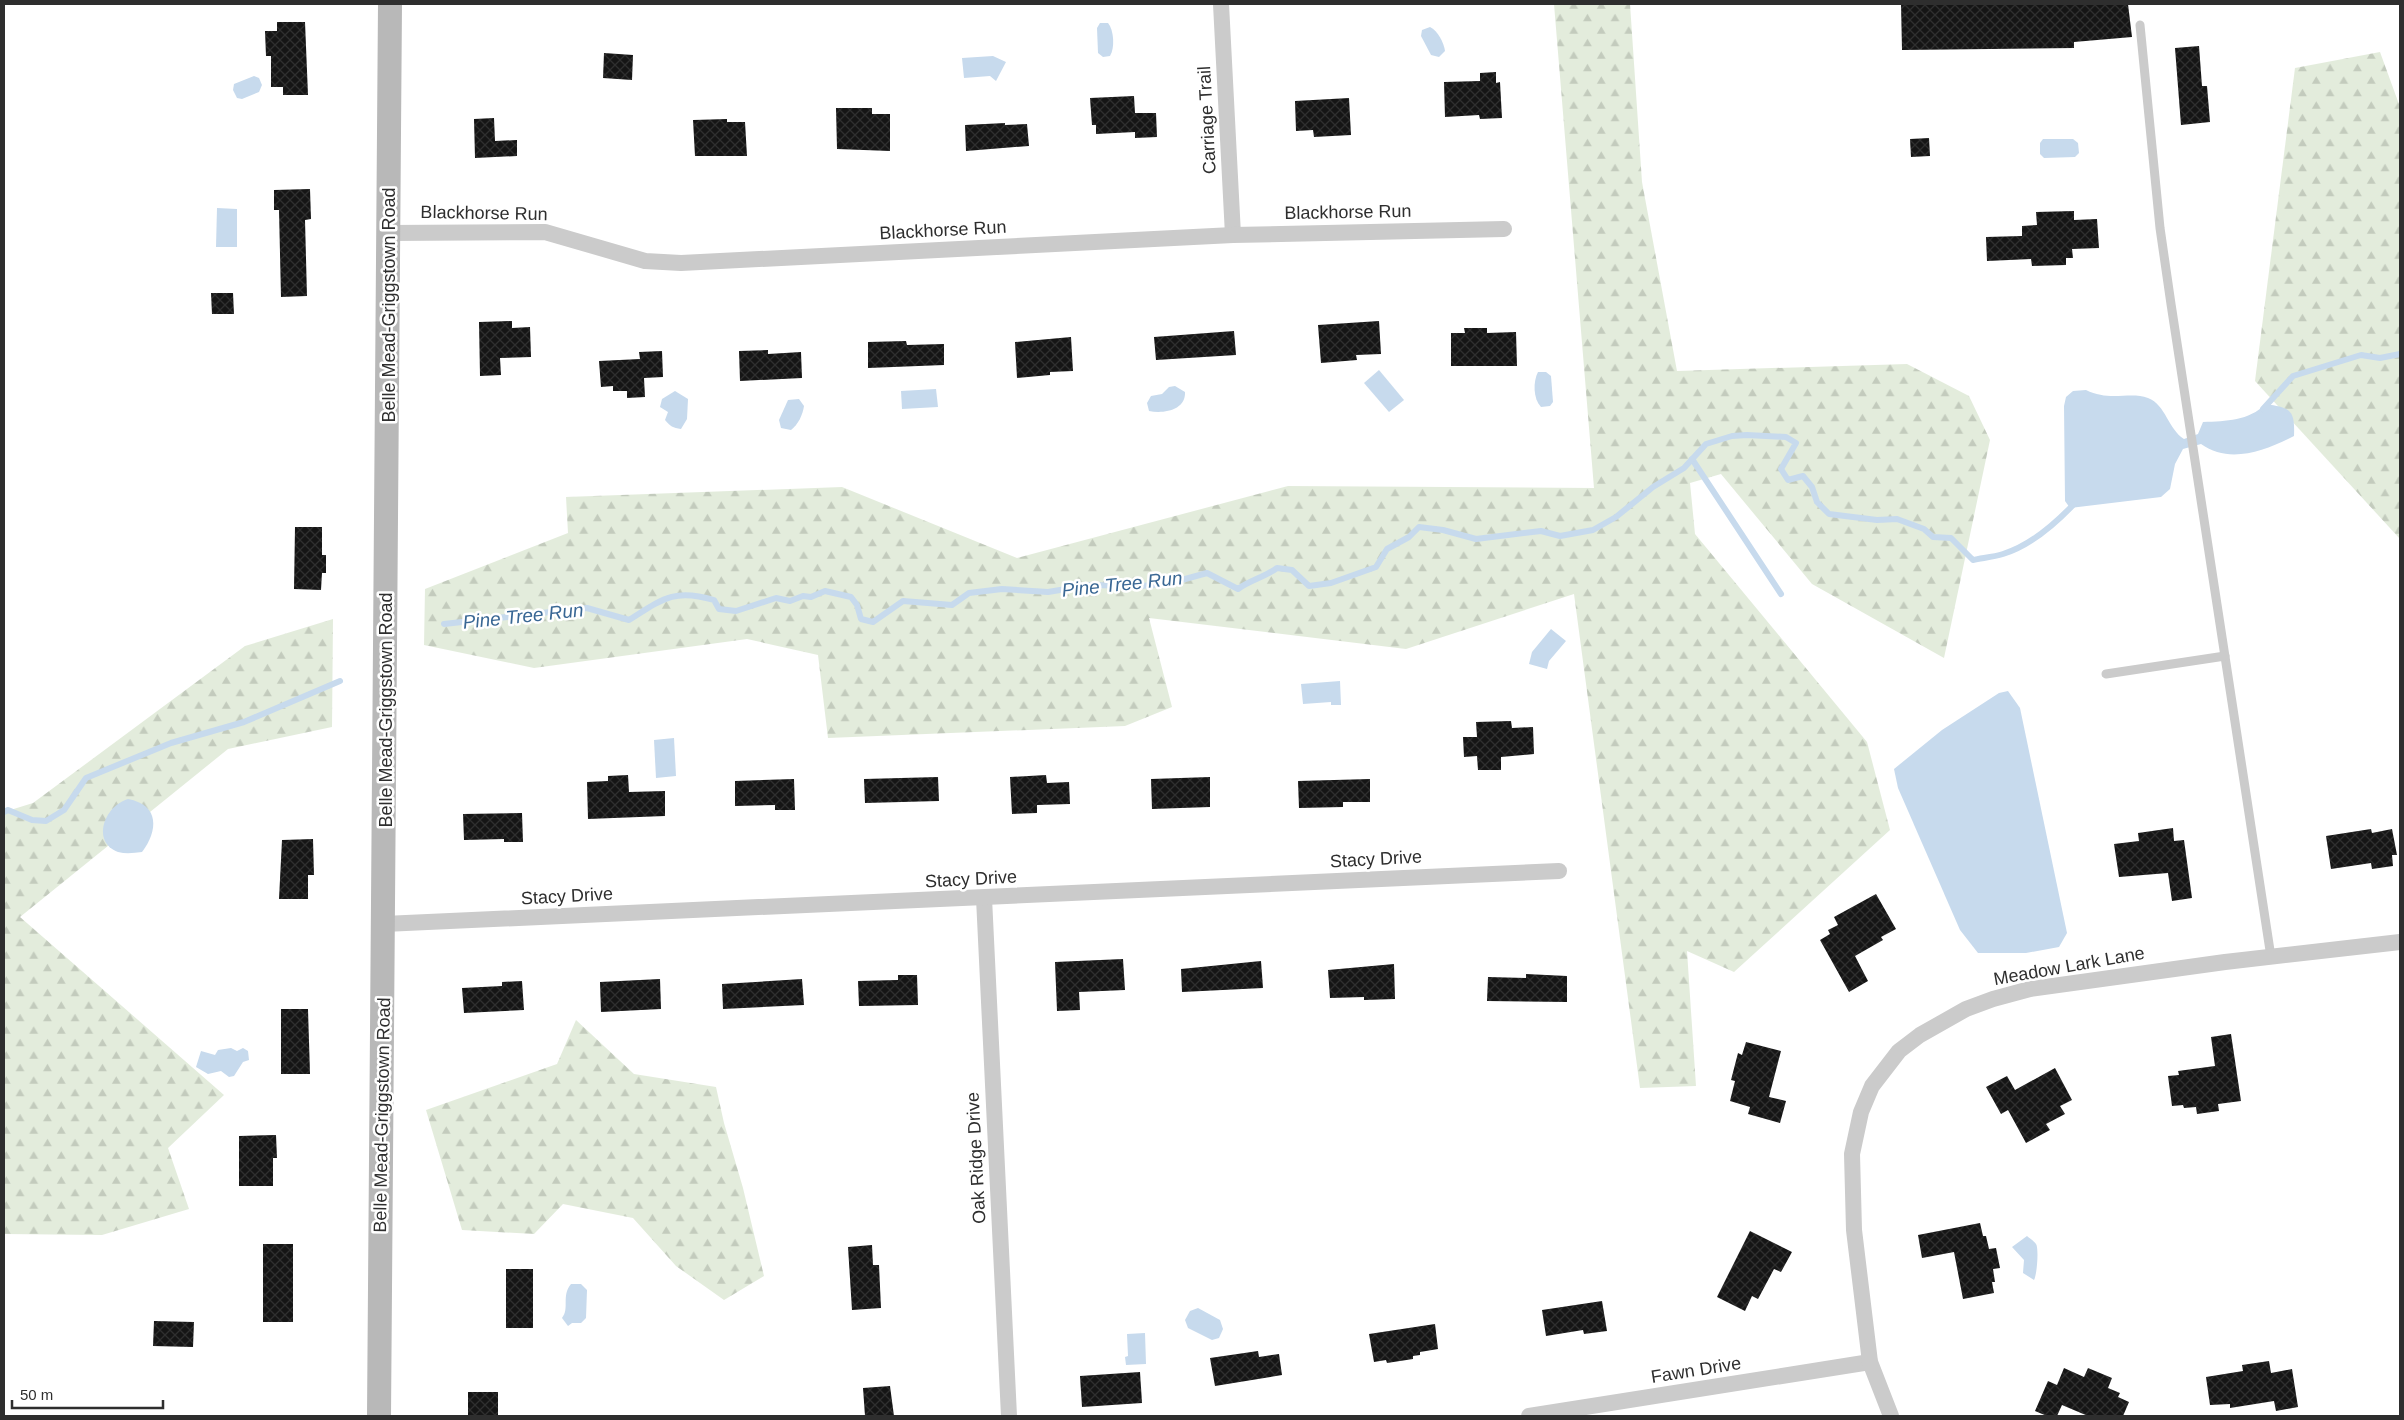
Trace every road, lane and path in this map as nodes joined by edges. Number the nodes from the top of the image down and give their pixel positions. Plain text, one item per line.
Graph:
1 (390, 4) edge
2 (1221, 4) edge
3 (2140, 25) dead end
4 (1504, 229) dead end
5 (389, 233) junction
6 (1233, 234) junction
7 (2225, 656) junction
8 (2106, 674) dead end
9 (1560, 870) dead end
10 (984, 898) junction
11 (384, 924) junction
12 (2400, 942) edge
13 (2270, 957) junction
14 (1870, 1362) junction
15 (379, 1416) edge
16 (1009, 1416) edge
17 (1529, 1416) edge
18 (1891, 1416) edge

1 - 5 street, Belle Mead-Griggstown Road
2 - 6 street, Carriage Trail
3 - 7 lane
4 - 6 street, Blackhorse Run
5 - 6 street, Blackhorse Run
5 - 11 street, Belle Mead-Griggstown Road
7 - 8 lane
7 - 13 lane
9 - 10 street, Stacy Drive
10 - 11 street, Stacy Drive
10 - 16 street, Oak Ridge Drive
11 - 15 street, Belle Mead-Griggstown Road
12 - 13 street, Meadow Lark Lane
13 - 14 street, Meadow Lark Lane
14 - 17 street, Fawn Drive
14 - 18 street, Meadow Lark Lane

